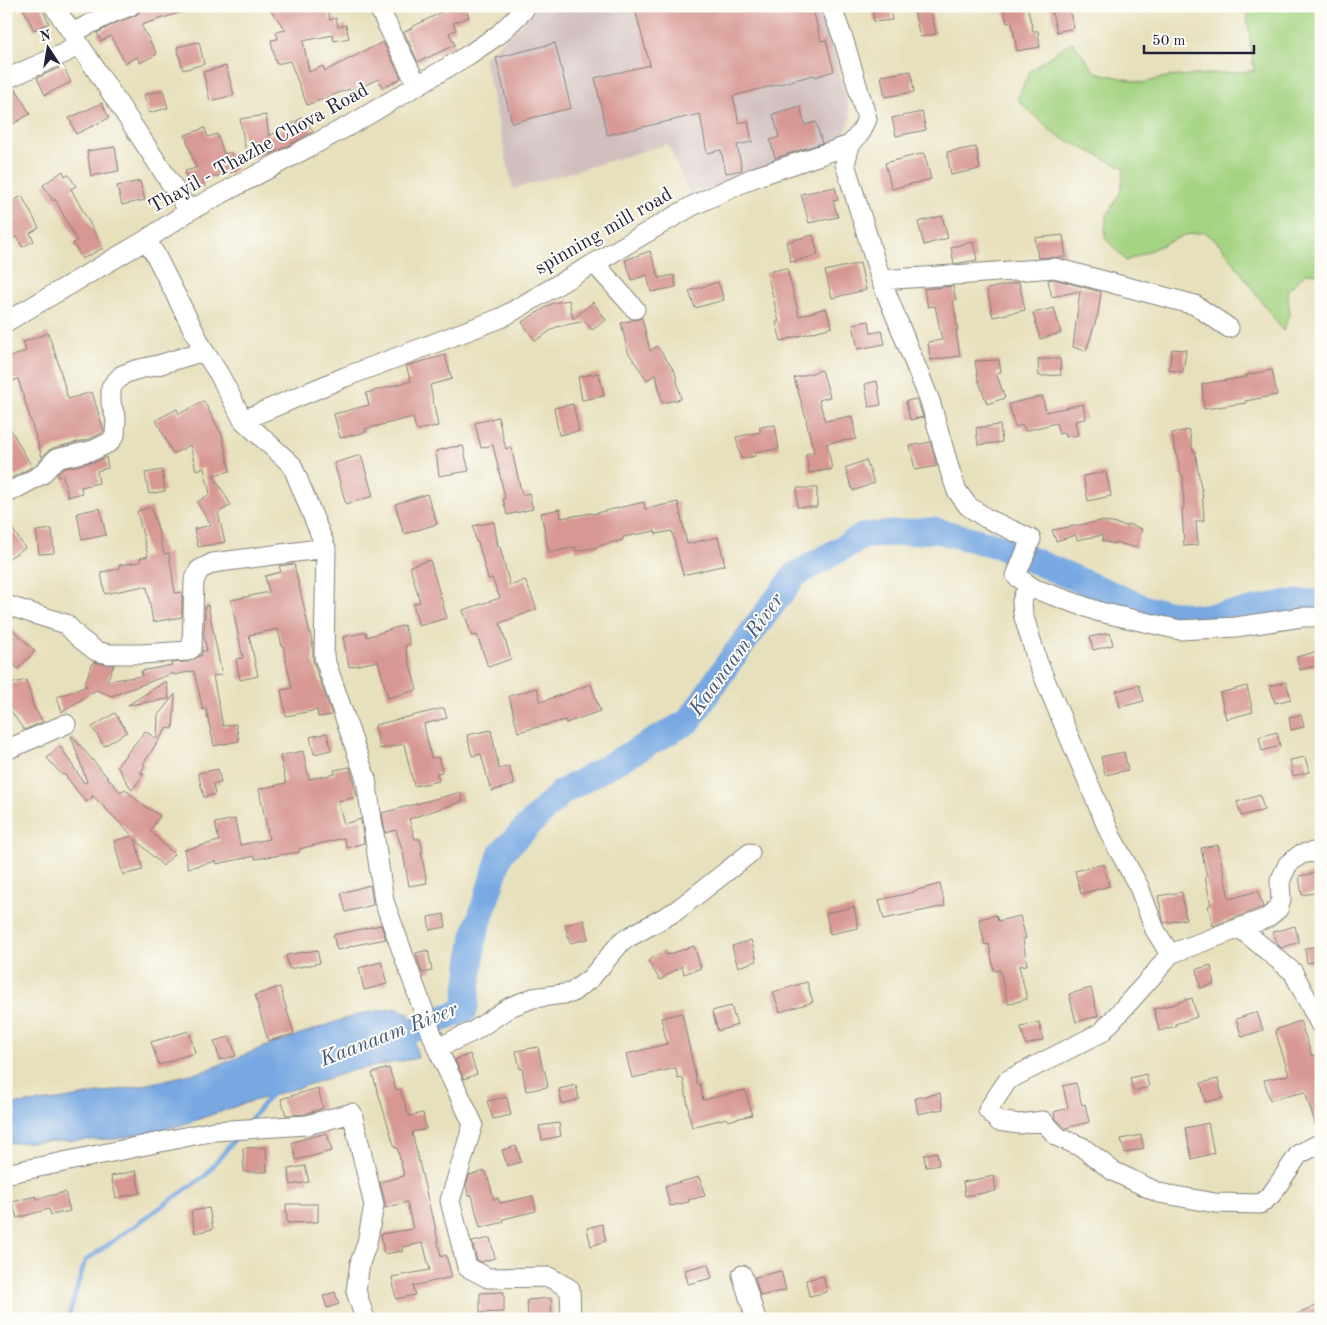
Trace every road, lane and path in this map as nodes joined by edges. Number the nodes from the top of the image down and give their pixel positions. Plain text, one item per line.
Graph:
1 (54, 6) edge
2 (130, 6) edge
3 (378, 6) edge
4 (526, 6) edge
5 (831, 6) edge
6 (75, 38) junction
7 (6, 79) edge
8 (417, 85) junction
9 (850, 145) junction
10 (189, 210) junction
11 (146, 240) junction
12 (594, 264) junction
13 (881, 280) junction
14 (635, 309) dead end
15 (6, 322) edge
16 (1229, 328) dead end
17 (204, 351) junction
18 (244, 420) junction
19 (6, 494) edge
20 (326, 548) junction
21 (1035, 589) junction
22 (6, 605) edge
23 (1321, 617) edge
24 (66, 724) dead end
25 (6, 750) edge
26 (750, 853) dead end
27 (1321, 855) edge
28 (1240, 928) junction
29 (1170, 954) junction
30 (1321, 1026) edge
31 (438, 1048) junction
32 (1321, 1143) edge
33 (6, 1172) edge
34 (742, 1275) dead end
35 (365, 1319) edge
36 (571, 1319) edge
37 (756, 1319) edge

1 - 6 street
2 - 6 street
3 - 8 street
4 - 8 street, Thayil - Thazhe Chova Road
5 - 9 street
6 - 7 street
6 - 10 street
8 - 10 street, Thayil - Thazhe Chova Road
9 - 12 street, spinning mill road
9 - 13 street
10 - 11 street, Thayil - Thazhe Chova Road
11 - 15 street, Thayil - Thazhe Chova Road
11 - 17 street
12 - 14 street
12 - 18 street, spinning mill road
13 - 16 street
13 - 21 street
17 - 18 street
17 - 19 street
18 - 20 street
20 - 22 street
20 - 31 street
21 - 23 street
21 - 29 street
24 - 25 street
26 - 31 street
27 - 28 street
28 - 29 street
28 - 30 street
29 - 32 street
31 - 36 street
33 - 35 street
34 - 37 street

